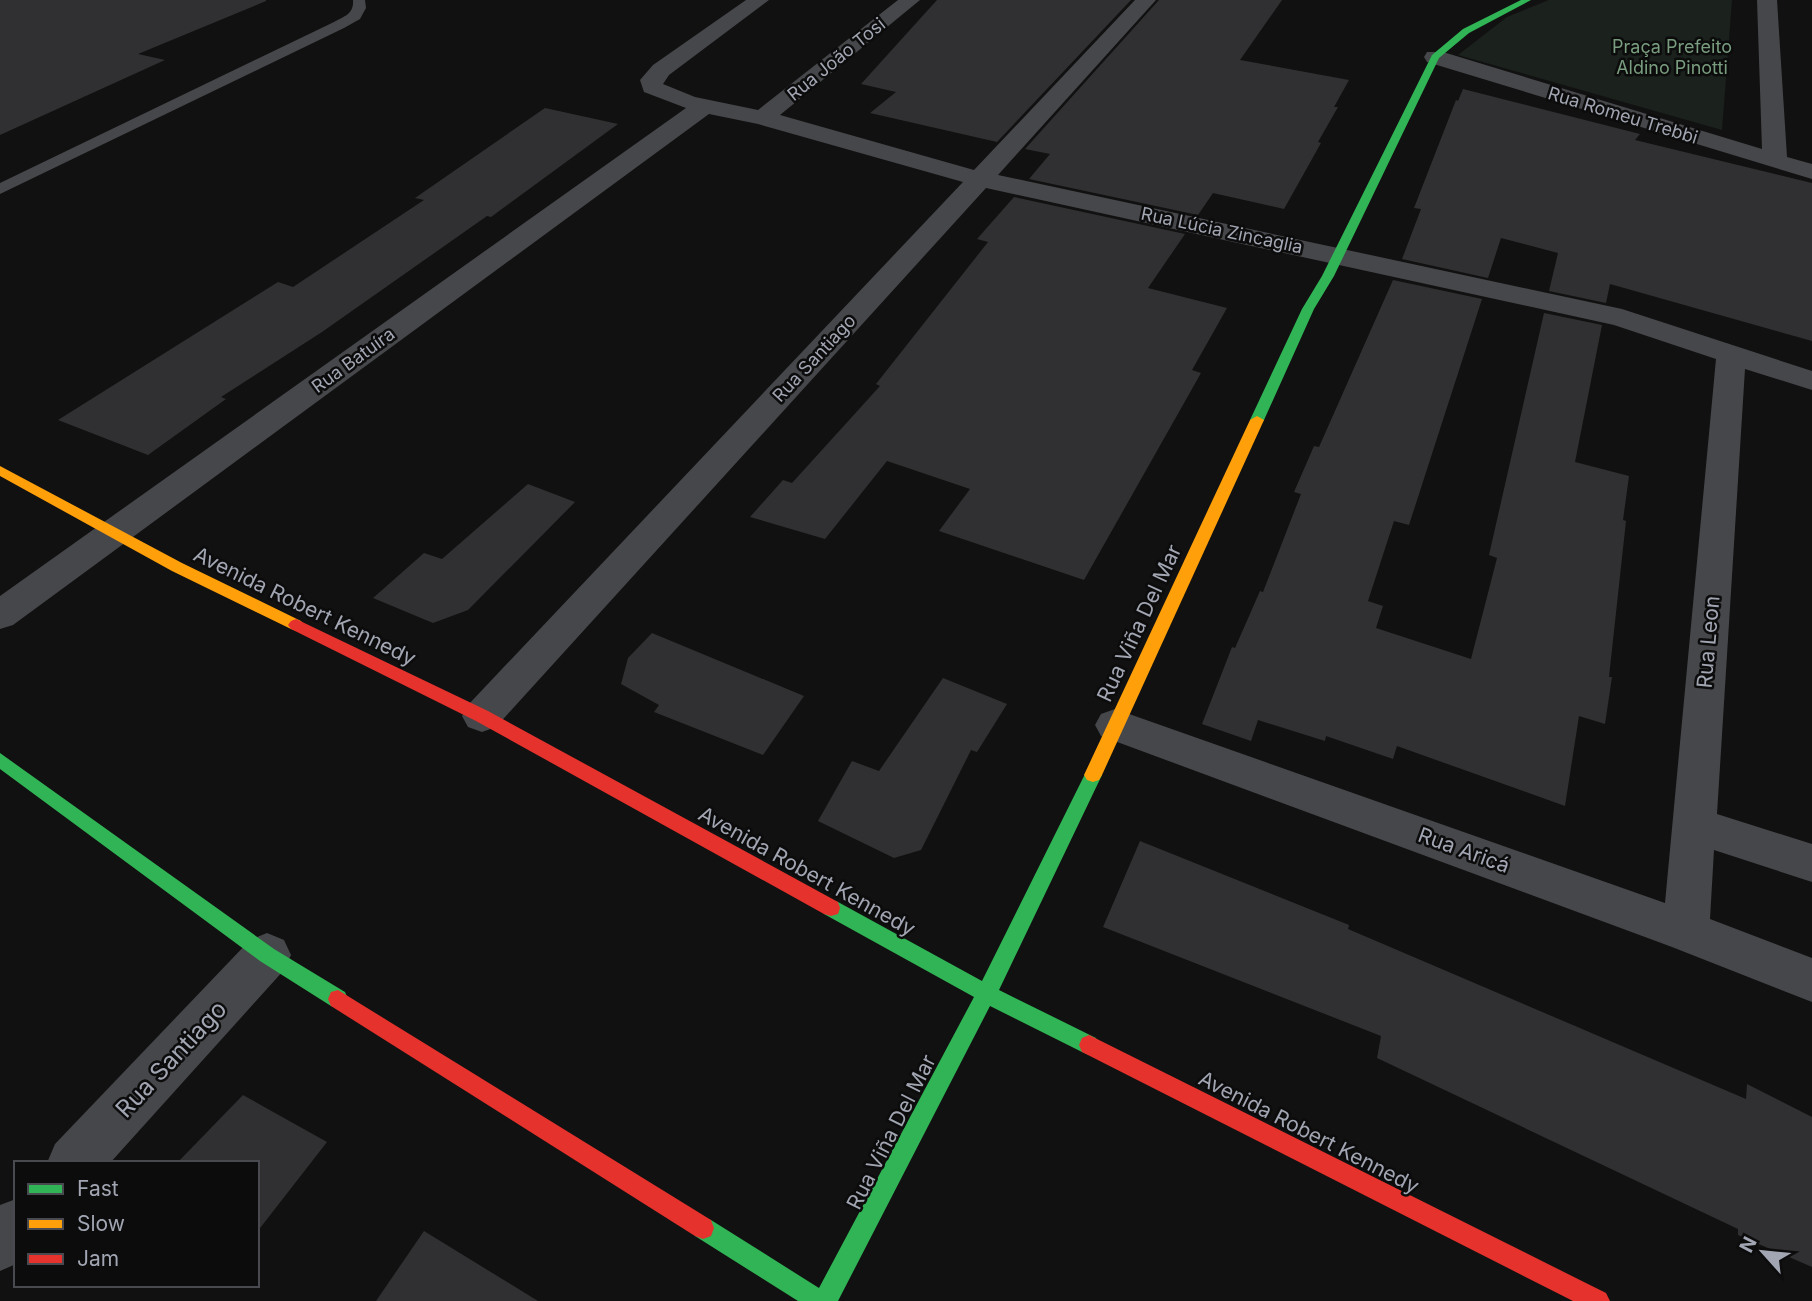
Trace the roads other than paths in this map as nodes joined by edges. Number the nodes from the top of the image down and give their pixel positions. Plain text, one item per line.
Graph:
1 (359, 0) edge
2 (759, 0) edge
3 (909, 0) edge
4 (1146, 0) edge
5 (1527, 0) edge
6 (1767, 0) edge
7 (1435, 57) junction
8 (706, 105) junction
9 (763, 117) junction
10 (1775, 161) junction
11 (1812, 172) edge
12 (980, 179) junction
13 (0, 189) edge
14 (1337, 255) junction
15 (1731, 354) junction
16 (1812, 381) edge
17 (0, 470) edge
18 (112, 533) junction
19 (0, 615) edge
20 (482, 716) junction
21 (1115, 725) junction
22 (0, 760) edge
23 (1693, 825) junction
24 (1812, 863) edge
25 (1686, 930) junction
26 (267, 955) junction
27 (1812, 981) edge
28 (985, 993) junction
29 (76, 1161) edge
30 (14, 1228) edge
31 (0, 1243) edge
32 (819, 1301) edge
33 (825, 1301) edge
34 (1598, 1301) edge

1 - 13 lane
2 - 8 street, Rua Lúcia Zincaglia
3 - 9 street, Rua João Tosi
4 - 12 street, Rua Santiago
5 - 7 main road, Rua Viña Del Mar
6 - 10 street
7 - 10 street, Rua Romeu Trebbi
7 - 14 main road, Rua Viña Del Mar
8 - 9 street, Rua Lúcia Zincaglia
8 - 18 street, Rua Batuíra
9 - 12 street, Rua Lúcia Zincaglia
10 - 11 street, Rua Romeu Trebbi
12 - 14 street, Rua Lúcia Zincaglia
12 - 20 street, Rua Santiago
14 - 15 street, Rua Lúcia Zincaglia
14 - 21 main road, Rua Viña Del Mar
15 - 16 street, Rua Lúcia Zincaglia
15 - 23 street, Rua Leon
17 - 18 main road, Avenida Robert Kennedy
18 - 19 street, Rua Batuíra
18 - 20 main road, Avenida Robert Kennedy
20 - 28 main road, Avenida Robert Kennedy
21 - 25 street, Rua Aricá
21 - 28 main road, Rua Viña Del Mar
22 - 26 main road
23 - 24 street
23 - 25 street, Rua Leon
25 - 27 street, Rua Aricá
26 - 29 street, Rua Santiago
26 - 32 main road
28 - 33 main road, Rua Viña Del Mar
28 - 34 main road, Avenida Robert Kennedy
30 - 31 street

